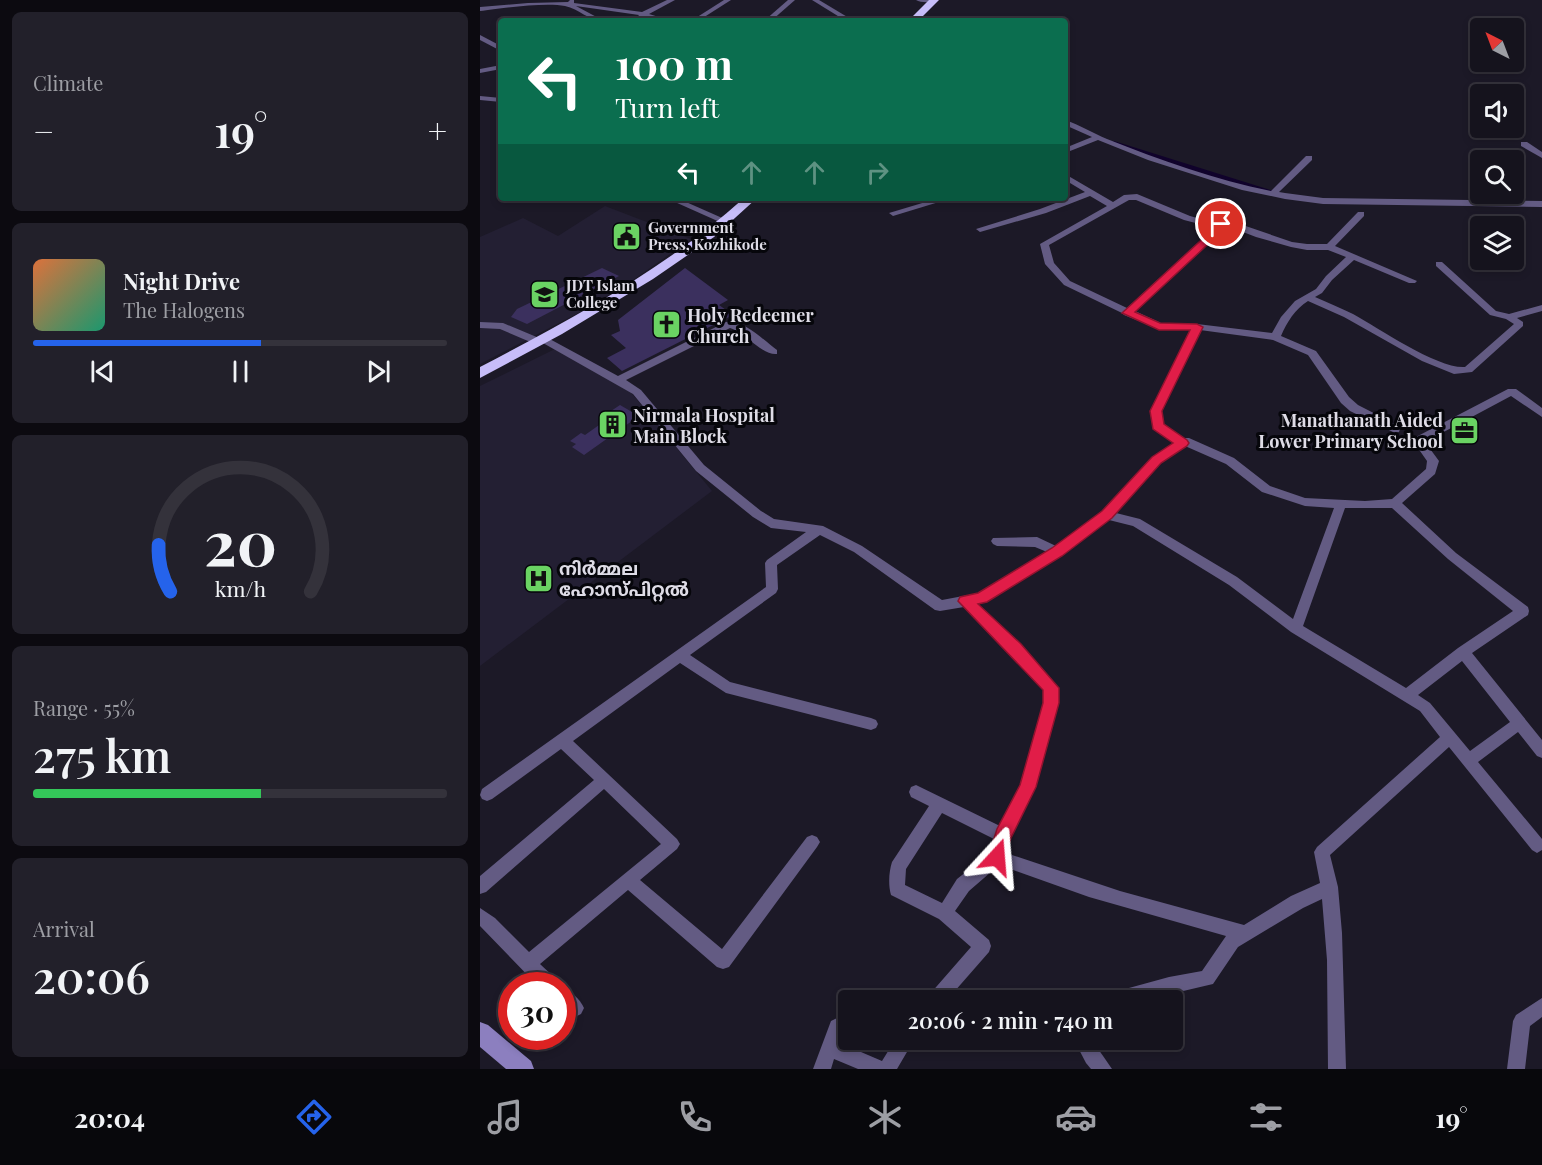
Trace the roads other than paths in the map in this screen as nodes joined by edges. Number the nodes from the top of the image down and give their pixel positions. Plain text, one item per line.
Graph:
1 (672, 0) edge
2 (728, 0) edge
3 (792, 0) edge
4 (919, 0) edge
5 (934, 0) edge
6 (572, 1) edge
7 (817, 1) edge
8 (480, 9) edge
9 (622, 9) junction
10 (645, 14) junction
11 (614, 15) dead end
12 (594, 18) edge
13 (640, 18) edge
14 (659, 18) edge
15 (699, 18) edge
16 (771, 18) edge
17 (845, 18) edge
18 (916, 18) edge
19 (480, 37) edge
20 (498, 47) edge
21 (498, 68) edge
22 (480, 71) edge
23 (480, 98) edge
24 (498, 100) edge
25 (1068, 124) edge
26 (1097, 138) junction
27 (1524, 144) dead end
28 (1068, 150) edge
29 (1542, 156) edge
30 (1309, 158) dead end
31 (1068, 178) edge
32 (1092, 192) junction
33 (1274, 194) junction
34 (677, 201) edge
35 (748, 201) edge
36 (937, 201) edge
37 (1542, 204) edge
38 (1113, 206) junction
39 (893, 213) dead end
40 (1361, 214) dead end
41 (725, 221) junction
42 (1216, 226) junction
43 (980, 229) dead end
44 (1329, 247) junction
45 (1352, 256) junction
46 (1439, 264) dead end
47 (1412, 281) dead end
48 (1307, 297) junction
49 (1542, 308) edge
50 (1127, 313) junction
51 (1509, 318) junction
52 (480, 325) edge
53 (1197, 327) junction
54 (1275, 337) junction
55 (542, 341) junction
56 (773, 352) dead end
57 (480, 373) edge
58 (618, 380) junction
59 (1542, 413) edge
60 (1395, 429) dead end
61 (1183, 443) junction
62 (1395, 503) junction
63 (1341, 504) junction
64 (1107, 515) junction
65 (819, 529) junction
66 (998, 541) dead end
67 (1057, 552) junction
68 (966, 601) junction
69 (1296, 628) junction
70 (1463, 652) junction
71 (680, 656) junction
72 (1407, 696) junction
73 (1520, 723) junction
74 (870, 724) dead end
75 (1450, 737) junction
76 (562, 740) junction
77 (1542, 751) edge
78 (1469, 760) junction
79 (604, 780) junction
80 (916, 792) dead end
81 (487, 794) dead end
82 (939, 804) junction
83 (1003, 835) junction
84 (812, 842) dead end
85 (1537, 845) dead end
86 (997, 857) junction
87 (628, 880) junction
88 (480, 886) edge
89 (1330, 887) junction
90 (945, 913) junction
91 (480, 916) edge
92 (1245, 933) junction
93 (527, 964) junction
94 (536, 972) edge
95 (945, 990) edge
96 (1154, 990) edge
97 (1542, 1006) edge
98 (837, 1027) dead end
99 (480, 1033) edge
100 (830, 1048) junction
101 (899, 1050) edge
102 (1088, 1050) edge
103 (514, 1066) edge
104 (822, 1069) edge
105 (879, 1069) edge
106 (887, 1069) edge
107 (1102, 1069) edge
108 (1337, 1069) edge
109 (1516, 1069) edge

1 - 10 street
2 - 15 street
3 - 16 street
4 - 5 street
5 - 18 highway
6 - 8 street
6 - 9 street
6 - 12 street
7 - 17 street
9 - 10 street
9 - 11 street
10 - 13 street
10 - 14 street
19 - 20 street
21 - 22 street
23 - 24 street
25 - 26 street
26 - 28 street
26 - 33 street
27 - 29 street
30 - 33 street
31 - 32 street
32 - 38 street
32 - 43 street
33 - 37 street
34 - 41 street
35 - 41 highway
36 - 39 street
38 - 42 street
38 - 50 street
40 - 44 street
41 - 55 highway
42 - 44 street
42 - 50 street
44 - 45 street
45 - 47 street
45 - 48 street
46 - 51 street
48 - 51 street
48 - 54 street
49 - 51 street
50 - 53 street
52 - 55 street
53 - 54 street
53 - 61 street
54 - 60 street
55 - 57 highway
55 - 58 street
56 - 58 street
58 - 65 street
59 - 62 street
61 - 63 street
61 - 64 street
62 - 63 street
62 - 70 street
63 - 69 street
64 - 67 street
64 - 69 street
65 - 68 street
65 - 71 street
66 - 67 street
67 - 68 street
68 - 83 street
69 - 72 street
70 - 72 street
70 - 73 street
71 - 74 street
71 - 76 street
72 - 75 street
73 - 77 street
73 - 78 street
75 - 78 street
75 - 89 street
76 - 79 street
76 - 81 street
78 - 85 street
79 - 87 street
79 - 88 street
80 - 82 street
82 - 83 street
82 - 90 street
83 - 86 street
84 - 87 street
86 - 90 street
86 - 92 street
87 - 93 street
89 - 92 street
89 - 108 street
90 - 95 street
91 - 93 street
92 - 96 street
93 - 94 street
97 - 109 street
98 - 100 street
99 - 103 street
100 - 104 street
100 - 105 street
101 - 106 street
102 - 107 street

